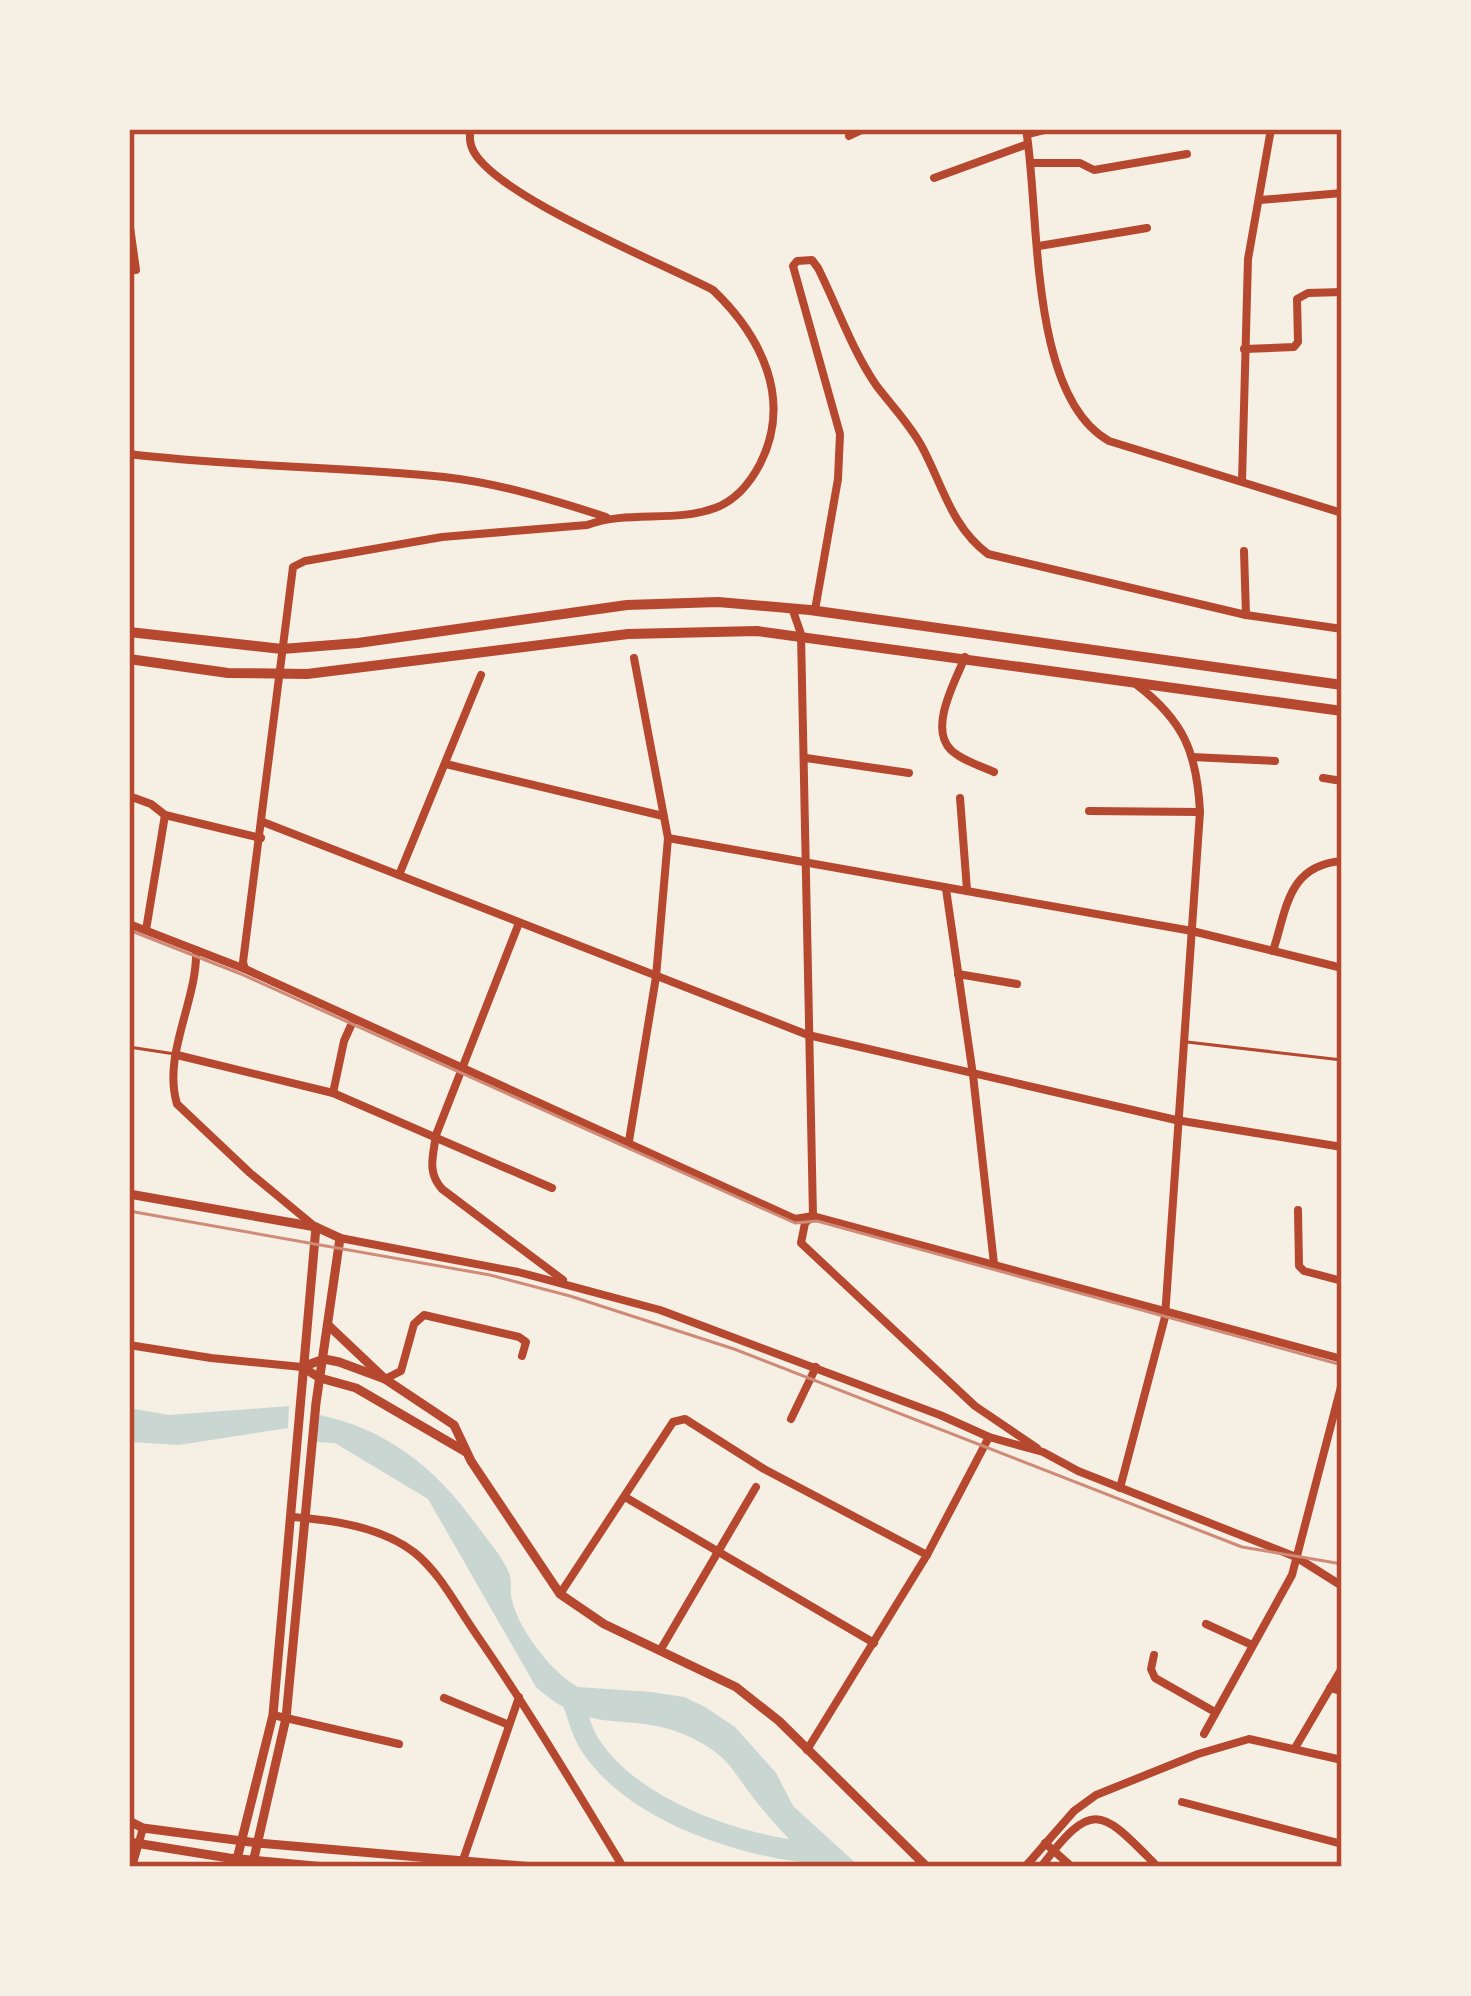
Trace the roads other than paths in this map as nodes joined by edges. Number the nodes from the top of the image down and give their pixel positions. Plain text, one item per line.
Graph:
1 (470, 129) edge
2 (864, 129) edge
3 (1048, 129) edge
4 (1270, 129) edge
5 (849, 136) dead end
6 (1027, 136) edge
7 (1187, 154) dead end
8 (1032, 164) junction
9 (934, 178) dead end
10 (1342, 193) edge
11 (1259, 200) junction
12 (129, 220) edge
13 (1148, 228) dead end
14 (1039, 246) junction
15 (136, 270) dead end
16 (1342, 292) edge
17 (1244, 350) junction
18 (129, 454) edge
19 (1242, 481) junction
20 (1342, 513) edge
21 (607, 517) junction
22 (1244, 551) dead end
23 (792, 608) junction
24 (815, 610) junction
25 (1246, 615) junction
26 (1342, 629) edge
27 (129, 632) edge
28 (801, 634) junction
29 (282, 649) junction
30 (965, 657) junction
31 (634, 658) dead end
32 (129, 659) edge
33 (280, 675) junction
34 (481, 675) dead end
35 (1131, 680) junction
36 (1342, 685) edge
37 (1342, 711) edge
38 (1192, 757) junction
39 (806, 758) junction
40 (1275, 761) dead end
41 (446, 764) junction
42 (909, 772) dead end
43 (994, 772) dead end
44 (1323, 778) dead end
45 (1342, 781) edge
46 (129, 796) edge
47 (961, 798) dead end
48 (1089, 811) dead end
49 (1200, 812) junction
50 (165, 815) junction
51 (662, 816) junction
52 (263, 822) junction
53 (261, 838) junction
54 (668, 838) junction
55 (1342, 861) edge
56 (809, 865) junction
57 (399, 875) junction
58 (946, 889) junction
59 (968, 890) junction
60 (519, 923) junction
61 (129, 924) edge
62 (146, 930) junction
63 (1192, 931) junction
64 (196, 949) junction
65 (1273, 951) junction
66 (1342, 968) edge
67 (245, 969) junction
68 (958, 974) junction
69 (656, 977) junction
70 (1018, 984) dead end
71 (354, 1020) junction
72 (808, 1035) junction
73 (1185, 1041) junction
74 (129, 1047) edge
75 (177, 1054) junction
76 (1342, 1060) edge
77 (464, 1068) junction
78 (973, 1075) junction
79 (333, 1093) junction
80 (1181, 1120) junction
81 (436, 1135) junction
82 (628, 1141) junction
83 (1342, 1147) edge
84 (551, 1188) dead end
85 (129, 1194) edge
86 (1298, 1210) dead end
87 (809, 1220) junction
88 (316, 1227) junction
89 (340, 1238) junction
90 (994, 1264) junction
91 (1342, 1280) edge
92 (569, 1284) junction
93 (1166, 1309) junction
94 (328, 1325) junction
95 (129, 1345) edge
96 (523, 1355) dead end
97 (324, 1359) junction
98 (1342, 1359) edge
99 (302, 1367) junction
100 (816, 1367) junction
101 (385, 1379) junction
102 (319, 1383) junction
103 (1342, 1383) edge
104 (791, 1419) dead end
105 (988, 1438) junction
106 (466, 1452) junction
107 (1043, 1452) junction
108 (756, 1486) dead end
109 (1120, 1488) junction
110 (625, 1497) junction
111 (292, 1517) junction
112 (308, 1518) junction
113 (719, 1550) junction
114 (927, 1555) junction
115 (1296, 1557) junction
116 (1342, 1586) edge
117 (560, 1594) junction
118 (1206, 1624) dead end
119 (874, 1643) junction
120 (1252, 1645) junction
121 (661, 1648) junction
122 (1154, 1655) dead end
123 (1342, 1668) edge
124 (1330, 1688) junction
125 (1342, 1691) edge
126 (519, 1697) junction
127 (444, 1698) dead end
128 (1215, 1712) junction
129 (273, 1715) junction
130 (286, 1718) junction
131 (509, 1725) junction
132 (1204, 1734) dead end
133 (400, 1744) dead end
134 (1295, 1748) junction
135 (808, 1750) junction
136 (1342, 1760) edge
137 (1182, 1802) dead end
138 (129, 1821) edge
139 (142, 1828) junction
140 (242, 1841) junction
141 (258, 1843) junction
142 (133, 1844) edge
143 (1342, 1844) edge
144 (1049, 1846) junction
145 (463, 1860) junction
146 (434, 1862) edge
147 (236, 1863) edge
148 (253, 1864) edge
149 (132, 1867) edge
150 (325, 1867) edge
151 (533, 1867) edge
152 (623, 1867) edge
153 (927, 1867) edge
154 (1025, 1867) edge
155 (1041, 1867) edge
156 (1072, 1867) edge
157 (1158, 1867) edge

1 - 21 street
2 - 5 street
3 - 6 street
4 - 11 street
6 - 8 street
6 - 9 street
7 - 8 street
8 - 14 street
10 - 11 street
11 - 17 street
12 - 15 street
13 - 14 street
14 - 19 street
16 - 17 street
17 - 19 street
18 - 21 street
19 - 20 street
21 - 29 street
22 - 25 street
23 - 24 main road
23 - 28 street
23 - 29 main road
24 - 25 street
24 - 36 main road
25 - 26 street
27 - 29 main road
28 - 30 main road
28 - 33 main road
28 - 39 street
29 - 33 street
30 - 35 main road
30 - 43 street
31 - 51 street
32 - 33 main road
33 - 52 street
34 - 41 street
35 - 37 main road
35 - 38 street
38 - 40 street
38 - 49 street
39 - 42 street
39 - 56 street
41 - 51 street
41 - 57 street
44 - 45 street
46 - 50 street
47 - 59 street
48 - 49 street
49 - 63 street
50 - 53 street
50 - 62 street
51 - 54 street
52 - 53 street
52 - 57 street
53 - 67 street
54 - 56 street
54 - 69 street
55 - 65 street
56 - 58 street
56 - 72 street
57 - 60 street
58 - 59 street
58 - 68 street
59 - 63 street
60 - 69 street
60 - 77 street
61 - 62 street
62 - 64 street
63 - 65 street
63 - 73 street
64 - 67 street
64 - 75 street
65 - 66 street
67 - 71 street
68 - 70 street
68 - 78 street
69 - 72 street
69 - 82 street
71 - 77 street
71 - 79 street
72 - 78 street
72 - 87 street
73 - 76 lane
73 - 80 street
74 - 75 lane
75 - 79 street
75 - 88 street
77 - 81 street
77 - 82 street
78 - 80 street
78 - 90 street
79 - 81 street
80 - 83 street
80 - 93 street
81 - 84 street
81 - 92 street
82 - 87 street
85 - 88 main road
86 - 91 street
87 - 90 street
87 - 107 street
88 - 89 main road
88 - 99 main road
89 - 92 street
89 - 94 main road
90 - 93 street
92 - 100 street
93 - 98 street
93 - 109 street
94 - 97 main road
94 - 101 main road
95 - 99 street
96 - 101 street
97 - 99 main road
97 - 101 main road
97 - 102 main road
99 - 102 main road
99 - 111 main road
100 - 104 street
100 - 105 street
101 - 106 main road
102 - 106 main road
102 - 112 main road
103 - 115 street
105 - 107 street
105 - 114 street
106 - 117 main road
107 - 109 street
108 - 113 street
109 - 115 street
110 - 113 street
110 - 114 street
110 - 117 street
111 - 112 street
111 - 129 main road
112 - 126 street
112 - 130 main road
113 - 119 street
113 - 121 street
114 - 119 street
115 - 116 street
115 - 120 street
117 - 121 main road
118 - 120 street
119 - 135 street
120 - 128 street
121 - 135 main road
122 - 128 street
123 - 124 street
124 - 125 street
124 - 134 street
126 - 131 street
126 - 152 street
127 - 131 street
128 - 132 street
129 - 130 street
129 - 140 main road
130 - 133 street
130 - 141 main road
131 - 145 street
134 - 136 street
134 - 144 street
135 - 153 main road
137 - 143 street
138 - 139 main road
139 - 140 main road
139 - 142 street
140 - 141 main road
140 - 147 main road
141 - 146 main road
141 - 148 main road
142 - 147 main road
142 - 149 street
144 - 154 street
144 - 155 street
144 - 156 street
144 - 157 street
145 - 146 main road
145 - 151 main road
147 - 148 main road
148 - 150 main road

